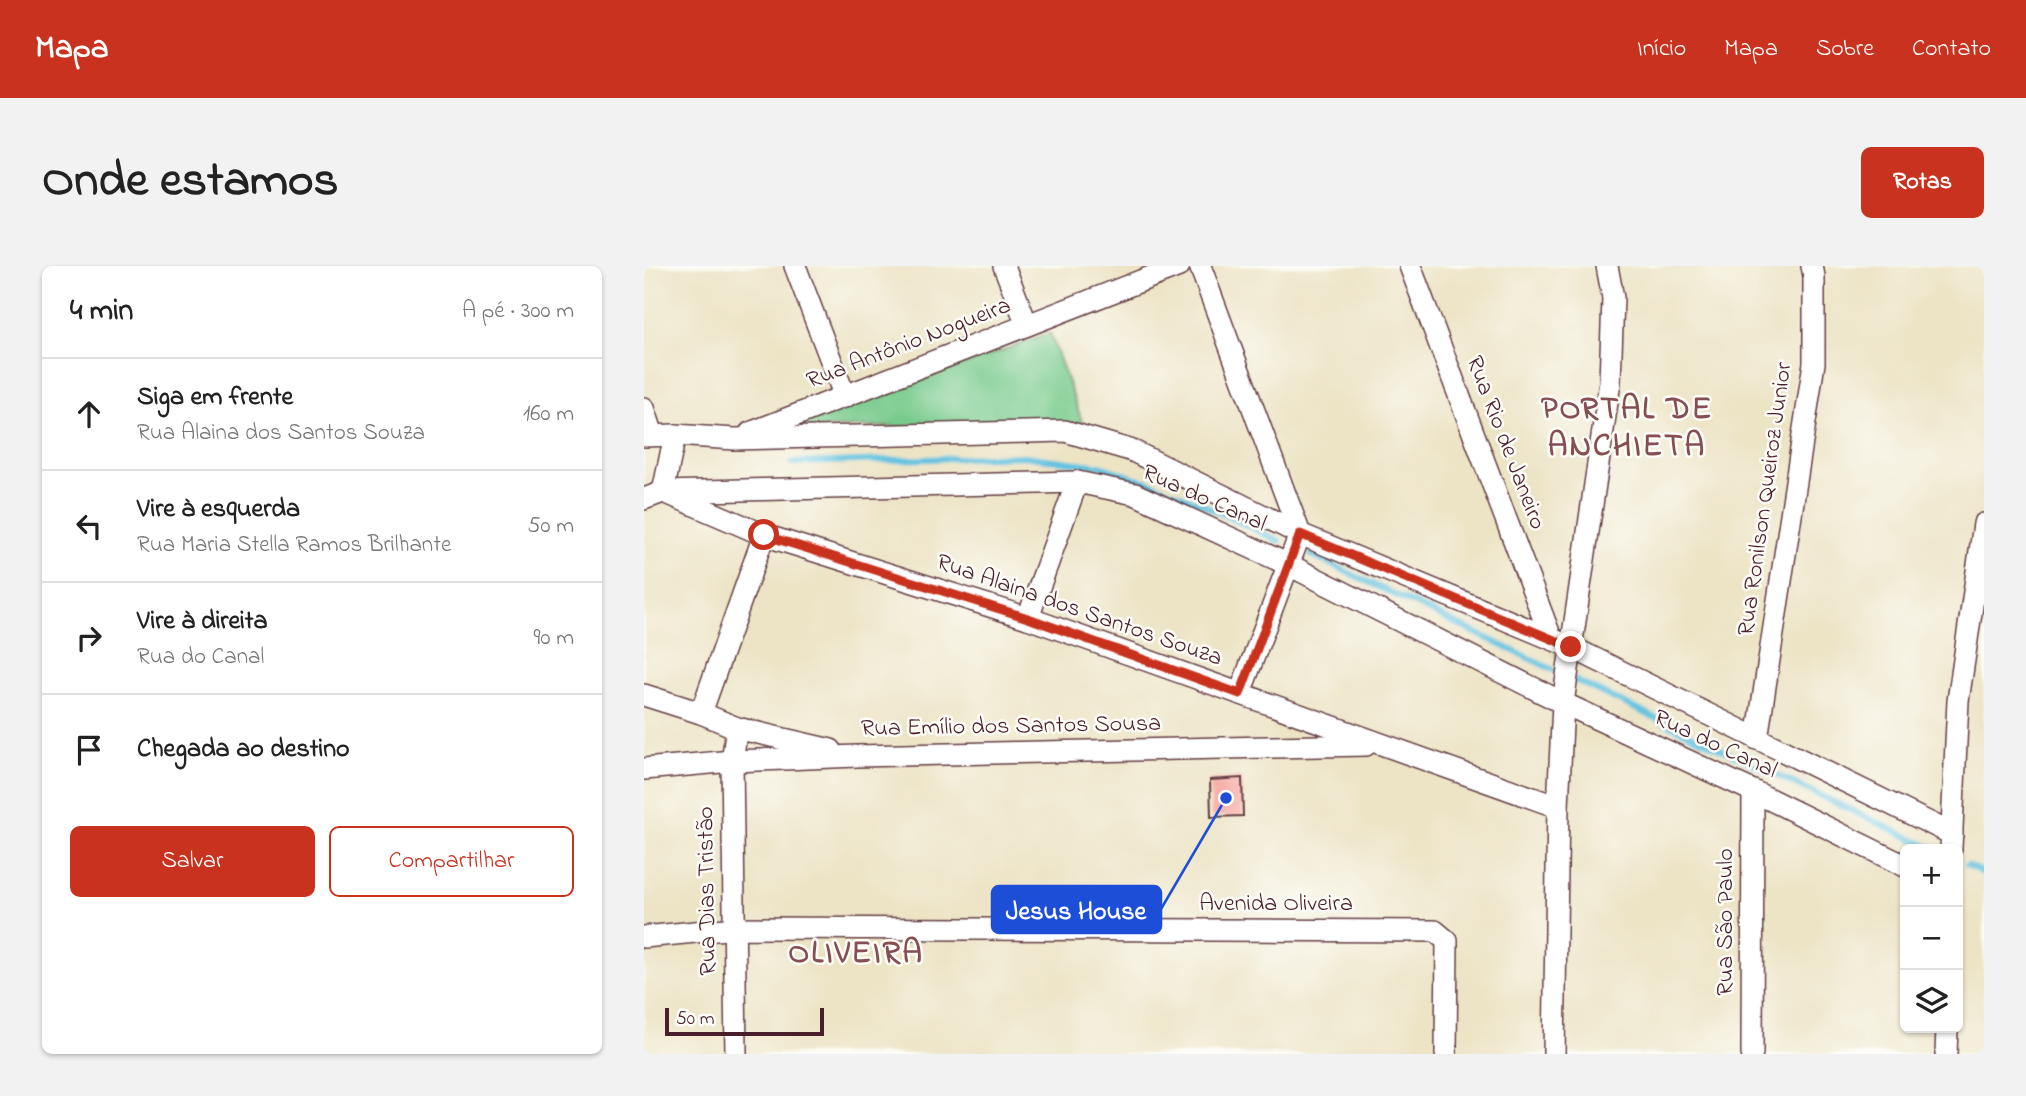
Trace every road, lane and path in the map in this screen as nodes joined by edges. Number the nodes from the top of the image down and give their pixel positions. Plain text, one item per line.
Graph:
1 (795, 266) edge
2 (1004, 266) edge
3 (1180, 266) edge
4 (1200, 266) edge
5 (1410, 266) edge
6 (1607, 266) edge
7 (1812, 266) edge
8 (1027, 326) junction
9 (845, 397) junction
10 (644, 408) edge
11 (657, 435) edge
12 (735, 439) junction
13 (1077, 482) junction
14 (654, 496) edge
15 (1984, 524) edge
16 (1300, 534) junction
17 (764, 535) junction
18 (1289, 565) junction
19 (1028, 618) junction
20 (1550, 638) junction
21 (1571, 652) junction
22 (1240, 694) junction
23 (644, 695) edge
24 (1564, 695) junction
25 (701, 713) junction
26 (737, 727) junction
27 (1756, 739) junction
28 (1379, 745) junction
29 (857, 756) junction
30 (732, 761) junction
31 (644, 769) edge
32 (1753, 791) junction
33 (1558, 807) junction
34 (1952, 842) edge
35 (1900, 864) edge
36 (736, 928) junction
37 (644, 937) edge
38 (1947, 1033) edge
39 (736, 1054) edge
40 (1446, 1054) edge
41 (1554, 1054) edge
42 (1752, 1054) edge
43 (1946, 1054) edge

1 - 9 street
2 - 8 street
3 - 8 street, Rua Antônio Nogueira
4 - 16 street
5 - 20 street, Rua Rio de Janeiro
6 - 21 street
7 - 27 street, Rua Ronilson Queiroz Junior
8 - 9 street, Rua Antônio Nogueira
9 - 12 street, Rua Antônio Nogueira
10 - 11 street
11 - 12 street, Rua do Canal
11 - 14 street
12 - 16 street, Rua do Canal
13 - 14 street, Rua do Canal
13 - 18 street, Rua do Canal
13 - 19 street
14 - 17 street, Rua Alaina dos Santos Souza
15 - 34 street
16 - 18 street
16 - 20 street, Rua do Canal
17 - 19 street, Rua Alaina dos Santos Souza
17 - 25 street
18 - 22 street
18 - 24 street, Rua do Canal
19 - 22 street, Rua Alaina dos Santos Souza
20 - 21 street, Rua do Canal
21 - 24 street
21 - 27 street, Rua do Canal
22 - 28 street, Rua Alaina dos Santos Souza
23 - 25 street
24 - 32 street, Rua do Canal
24 - 33 street
25 - 26 street
26 - 29 street
26 - 30 street, Rua Dias Tristão
27 - 34 street, Rua do Canal
28 - 29 street, Rua Emílio dos Santos Sousa
28 - 33 street, Rua Alaina dos Santos Souza
29 - 30 street, Rua Emílio dos Santos Sousa
30 - 31 street, Rua Emílio dos Santos Sousa
30 - 36 street, Rua Dias Tristão
32 - 35 street, Rua do Canal
32 - 42 street, Rua São Paulo
33 - 41 street
36 - 37 street, Avenida Oliveira
36 - 39 street, Rua Dias Tristão
36 - 40 street, Avenida Oliveira
38 - 43 street

